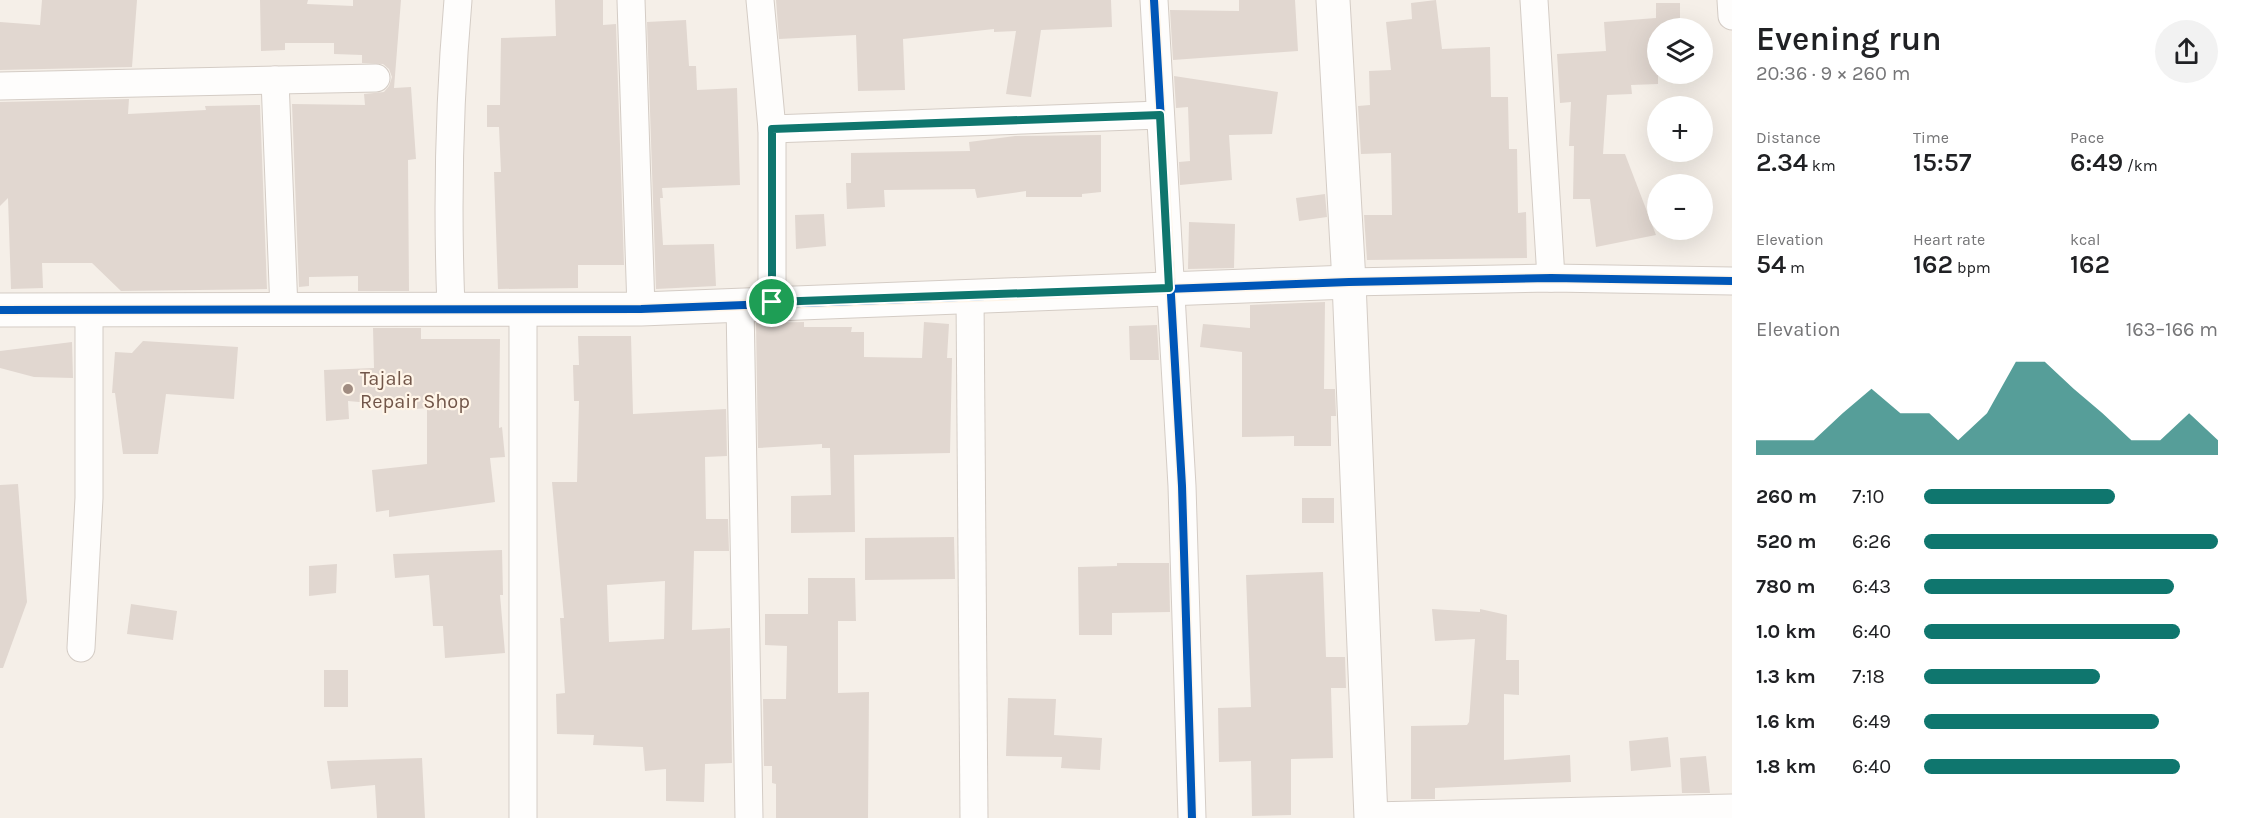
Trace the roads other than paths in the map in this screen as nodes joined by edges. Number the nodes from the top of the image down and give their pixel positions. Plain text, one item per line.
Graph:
1 (458, 0) edge
2 (631, 0) edge
3 (760, 0) edge
4 (1154, 0) edge
5 (1333, 0) edge
6 (1534, 0) edge
7 (1731, 0) edge
8 (1732, 16) edge
9 (376, 78) dead end
10 (275, 80) junction
11 (0, 87) edge
12 (1160, 115) junction
13 (772, 129) junction
14 (1551, 279) junction
15 (1732, 281) edge
16 (1349, 282) junction
17 (1169, 288) junction
18 (970, 296) junction
19 (772, 302) junction
20 (740, 304) junction
21 (451, 308) junction
22 (0, 309) edge
23 (641, 309) junction
24 (284, 310) junction
25 (523, 310) junction
26 (89, 311) junction
27 (81, 648) dead end
28 (1732, 808) edge
29 (1371, 817) edge
30 (523, 818) edge
31 (748, 818) edge
32 (974, 818) edge
33 (1192, 818) edge

1 - 21 street
2 - 23 street
3 - 13 street
4 - 12 street
5 - 16 street
6 - 14 street
7 - 8 street
9 - 10 street
10 - 11 street
10 - 24 street
12 - 13 street
12 - 17 street
13 - 19 street
14 - 15 street
14 - 16 street
16 - 17 street
16 - 29 street
17 - 18 street
17 - 33 street
18 - 19 street
18 - 32 street
19 - 20 street
20 - 23 street
20 - 31 street
21 - 24 street
21 - 25 street
22 - 26 street
23 - 25 street
24 - 26 street
25 - 30 street
26 - 27 street
28 - 29 street

